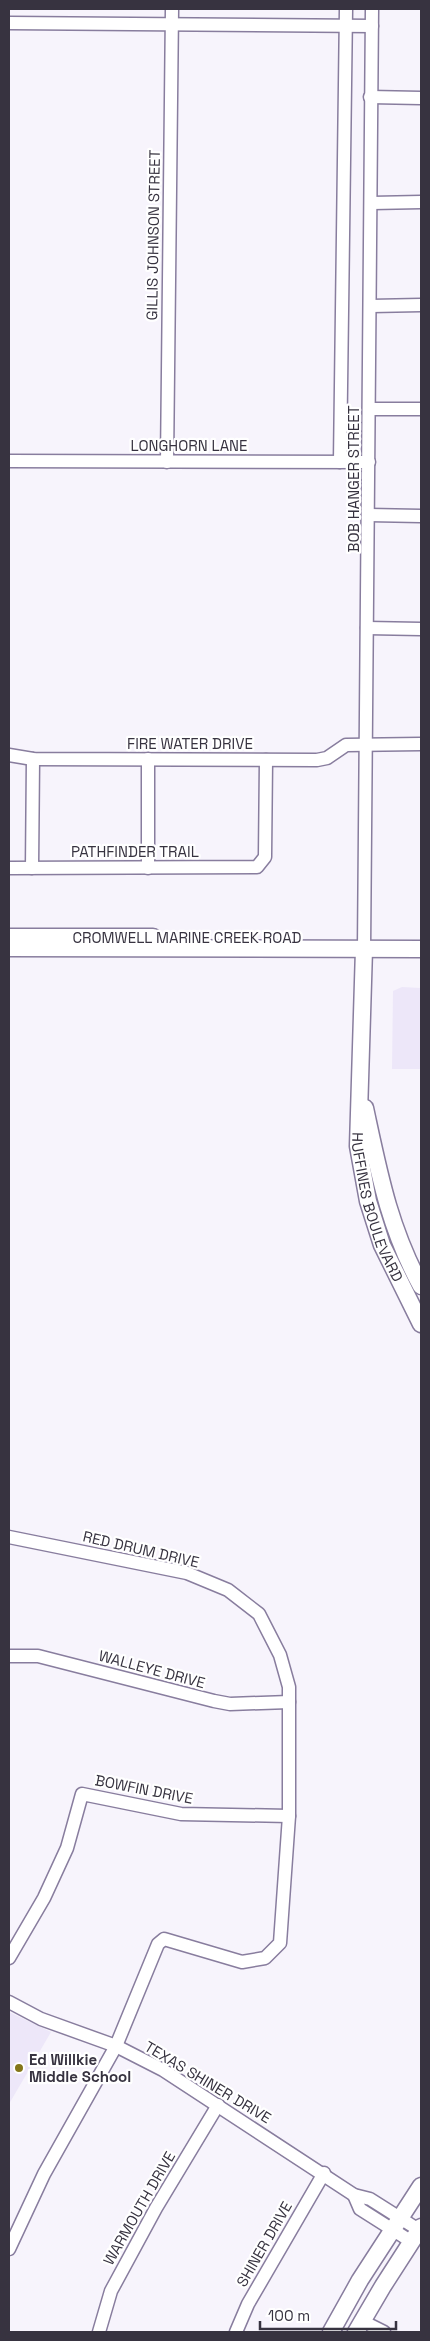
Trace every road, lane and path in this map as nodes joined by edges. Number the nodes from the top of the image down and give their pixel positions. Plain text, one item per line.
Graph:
1 (172, 9) edge
2 (346, 9) edge
3 (372, 9) edge
4 (9, 23) edge
5 (172, 24) junction
6 (346, 26) junction
7 (372, 26) junction
8 (370, 97) junction
9 (421, 98) edge
10 (421, 202) edge
11 (372, 203) junction
12 (421, 305) edge
13 (371, 306) junction
14 (369, 409) junction
15 (421, 409) edge
16 (9, 461) edge
17 (167, 462) junction
18 (340, 462) junction
19 (369, 462) junction
20 (369, 515) junction
21 (421, 516) edge
22 (367, 628) junction
23 (421, 629) edge
24 (366, 744) junction
25 (421, 744) edge
26 (9, 755) edge
27 (33, 759) junction
28 (148, 759) junction
29 (266, 760) junction
30 (9, 868) edge
31 (32, 868) junction
32 (148, 868) junction
33 (9, 937) edge
34 (9, 948) edge
35 (364, 948) junction
36 (421, 949) edge
37 (360, 1083) junction
38 (421, 1286) edge
39 (421, 1324) edge
40 (9, 1537) edge
41 (9, 1656) edge
42 (289, 1702) junction
43 (289, 1816) junction
44 (9, 1958) edge
45 (9, 2002) edge
46 (116, 2046) junction
47 (218, 2106) junction
48 (324, 2173) junction
49 (421, 2186) edge
50 (398, 2224) junction
51 (417, 2233) edge
52 (9, 2249) edge
53 (359, 2327) edge
54 (99, 2332) edge
55 (236, 2332) edge
56 (331, 2332) edge
57 (384, 2332) edge

1 - 5 street, GILLIS JOHNSON STREET
2 - 6 street, BOB HANGER STREET
3 - 7 street, BOB HANGER STREET
4 - 5 street
5 - 6 street
5 - 17 street, GILLIS JOHNSON STREET
6 - 7 street
6 - 18 street, BOB HANGER STREET
7 - 8 street, BOB HANGER STREET
8 - 9 street
8 - 11 street, BOB HANGER STREET
10 - 11 street
11 - 13 street, BOB HANGER STREET
12 - 13 street
13 - 14 street, BOB HANGER STREET
14 - 15 street
14 - 19 street, BOB HANGER STREET
16 - 17 street, LONGHORN LANE
17 - 18 street, LONGHORN LANE
18 - 19 street, LONGHORN LANE
19 - 20 street, BOB HANGER STREET
20 - 21 street
20 - 22 street, BOB HANGER STREET
22 - 23 street
22 - 24 street, BOB HANGER STREET
24 - 25 street, FIRE WATER DRIVE
24 - 29 street, FIRE WATER DRIVE
24 - 35 street, BOB HANGER STREET
26 - 27 street, FIRE WATER DRIVE
27 - 28 street, FIRE WATER DRIVE
27 - 31 street
28 - 29 street, FIRE WATER DRIVE
28 - 32 street
29 - 32 street, PATHFINDER TRAIL
30 - 31 street, PATHFINDER TRAIL
31 - 32 street, PATHFINDER TRAIL
33 - 35 main road, CROMWELL MARINE CREEK ROAD
34 - 35 main road, CROMWELL MARINE CREEK ROAD
35 - 36 main road, CROMWELL MARINE CREEK ROAD
35 - 37 main road, HUFFINES BOULEVARD
37 - 38 main road, HUFFINES BOULEVARD
37 - 39 main road, HUFFINES BOULEVARD
40 - 42 street, RED DRUM DRIVE
41 - 42 street, WALLEYE DRIVE
42 - 43 street, RED DRUM DRIVE
43 - 44 street, BOWFIN DRIVE
43 - 46 street, RED DRUM DRIVE
45 - 46 street, TEXAS SHINER DRIVE
46 - 47 street, TEXAS SHINER DRIVE
46 - 52 street
47 - 48 street, TEXAS SHINER DRIVE
47 - 54 street, WARMOUTH DRIVE
48 - 50 street, TEXAS SHINER DRIVE
48 - 55 street, SHINER DRIVE
49 - 50 main road
50 - 51 street, TEXAS SHINER DRIVE
50 - 56 main road
51 - 53 main road
53 - 57 street

